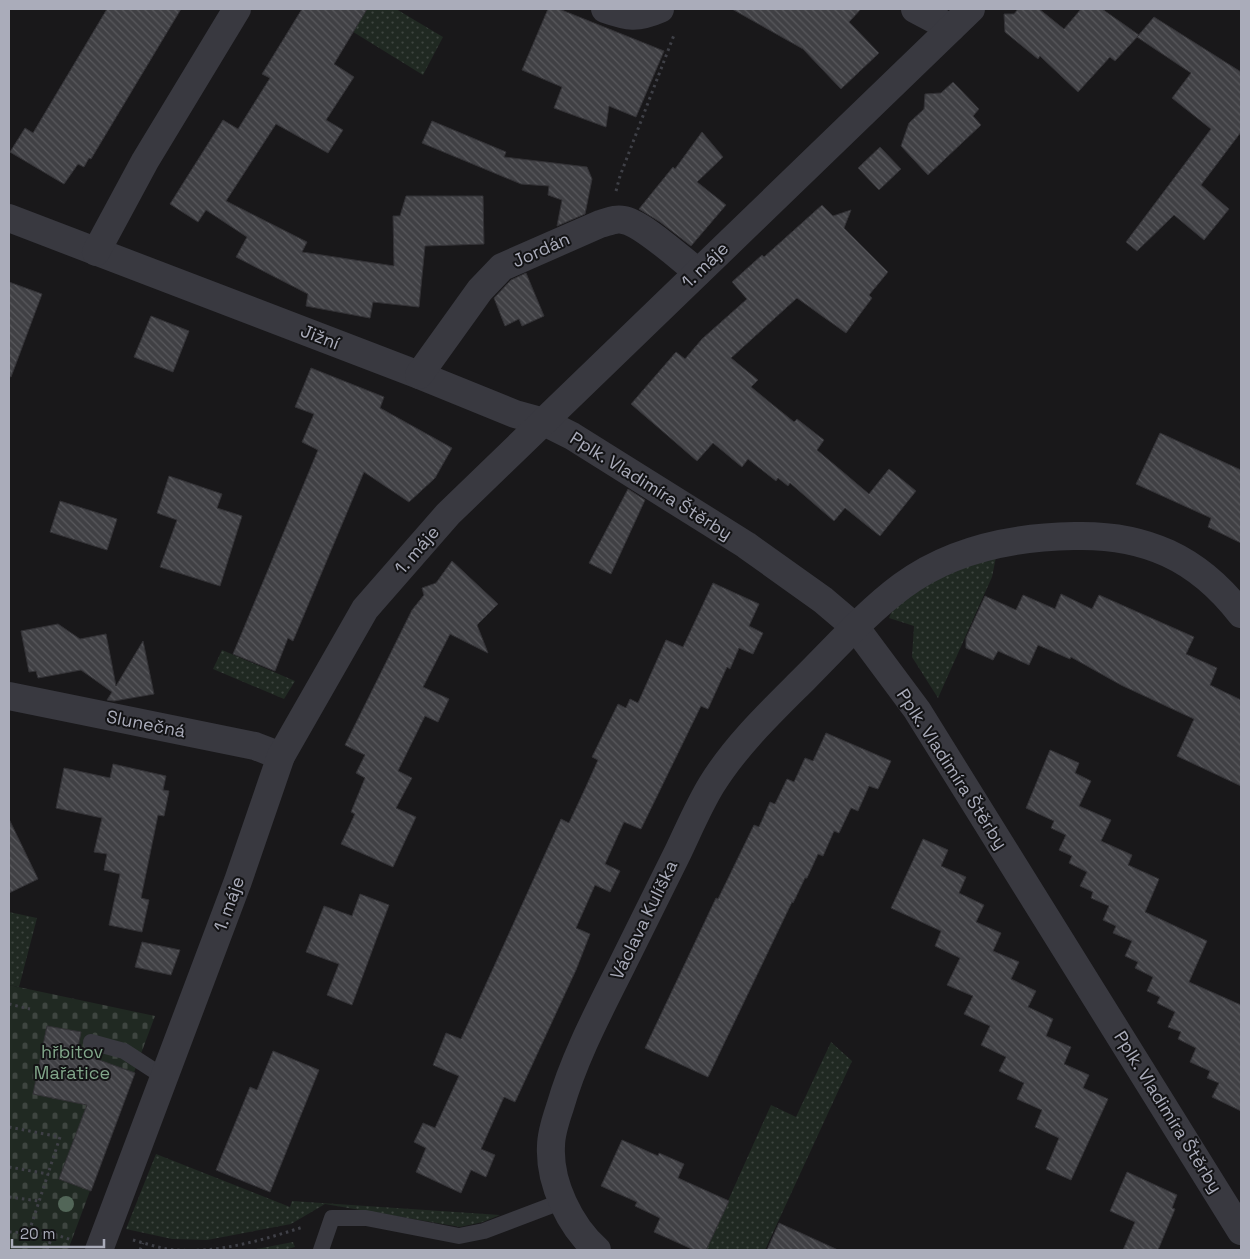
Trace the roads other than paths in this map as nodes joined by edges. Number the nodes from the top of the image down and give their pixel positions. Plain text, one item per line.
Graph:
1 (237, 9) edge
2 (606, 9) edge
3 (915, 9) edge
4 (971, 9) edge
5 (668, 18) edge
6 (951, 28) junction
7 (9, 218) edge
8 (96, 252) junction
9 (698, 272) junction
10 (419, 375) junction
11 (544, 422) junction
12 (1241, 614) edge
13 (856, 628) junction
14 (9, 696) edge
15 (281, 756) junction
16 (91, 1042) dead end
17 (164, 1077) junction
18 (563, 1201) junction
19 (1241, 1231) edge
20 (102, 1242) edge
21 (321, 1250) edge
22 (598, 1250) edge

1 - 8 street
2 - 5 street
3 - 6 street
4 - 6 street, 1. máje
6 - 9 street, 1. máje
7 - 8 street, Jižní
8 - 10 street, Jižní
9 - 10 street, Jordán
9 - 11 street, 1. máje
10 - 11 street, Jižní
11 - 13 street, Pplk. Vladimíra Štěrby
11 - 15 street, 1. máje
12 - 13 street, Václava Kulíška
13 - 18 street, Václava Kulíška
13 - 19 street, Pplk. Vladimíra Štěrby
14 - 15 street, Slunečná
15 - 17 street, 1. máje
16 - 17 lane
17 - 20 street, 1. máje
18 - 21 lane
18 - 22 street, Václava Kulíška

